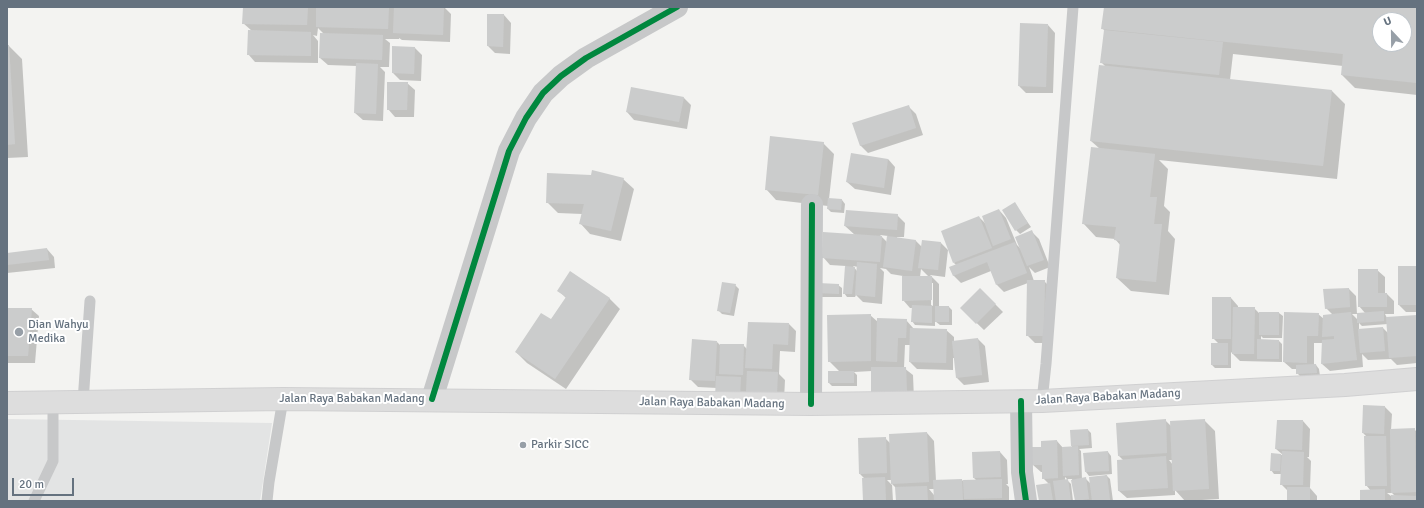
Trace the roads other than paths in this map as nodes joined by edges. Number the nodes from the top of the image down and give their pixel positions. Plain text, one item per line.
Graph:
1 (677, 7) edge
2 (1073, 7) edge
3 (812, 205) dead end
4 (90, 301) dead end
5 (1417, 379) edge
6 (283, 399) junction
7 (432, 399) junction
8 (1021, 401) junction
9 (1042, 401) junction
10 (53, 402) junction
11 (83, 402) junction
12 (7, 403) edge
13 (811, 404) junction
14 (34, 501) edge
15 (267, 501) edge
16 (1026, 501) edge

1 - 7 street
2 - 9 lane
3 - 13 street
4 - 11 lane
5 - 9 main road, Jalan Raya Babakan Madang
6 - 7 main road, Jalan Raya Babakan Madang
6 - 11 main road, Jalan Raya Babakan Madang
6 - 15 lane
7 - 13 main road, Jalan Raya Babakan Madang
8 - 9 main road, Jalan Raya Babakan Madang
8 - 13 main road, Jalan Raya Babakan Madang
8 - 16 street
10 - 11 main road, Jalan Raya Babakan Madang
10 - 12 main road, Jalan Raya Babakan Madang
10 - 14 lane

